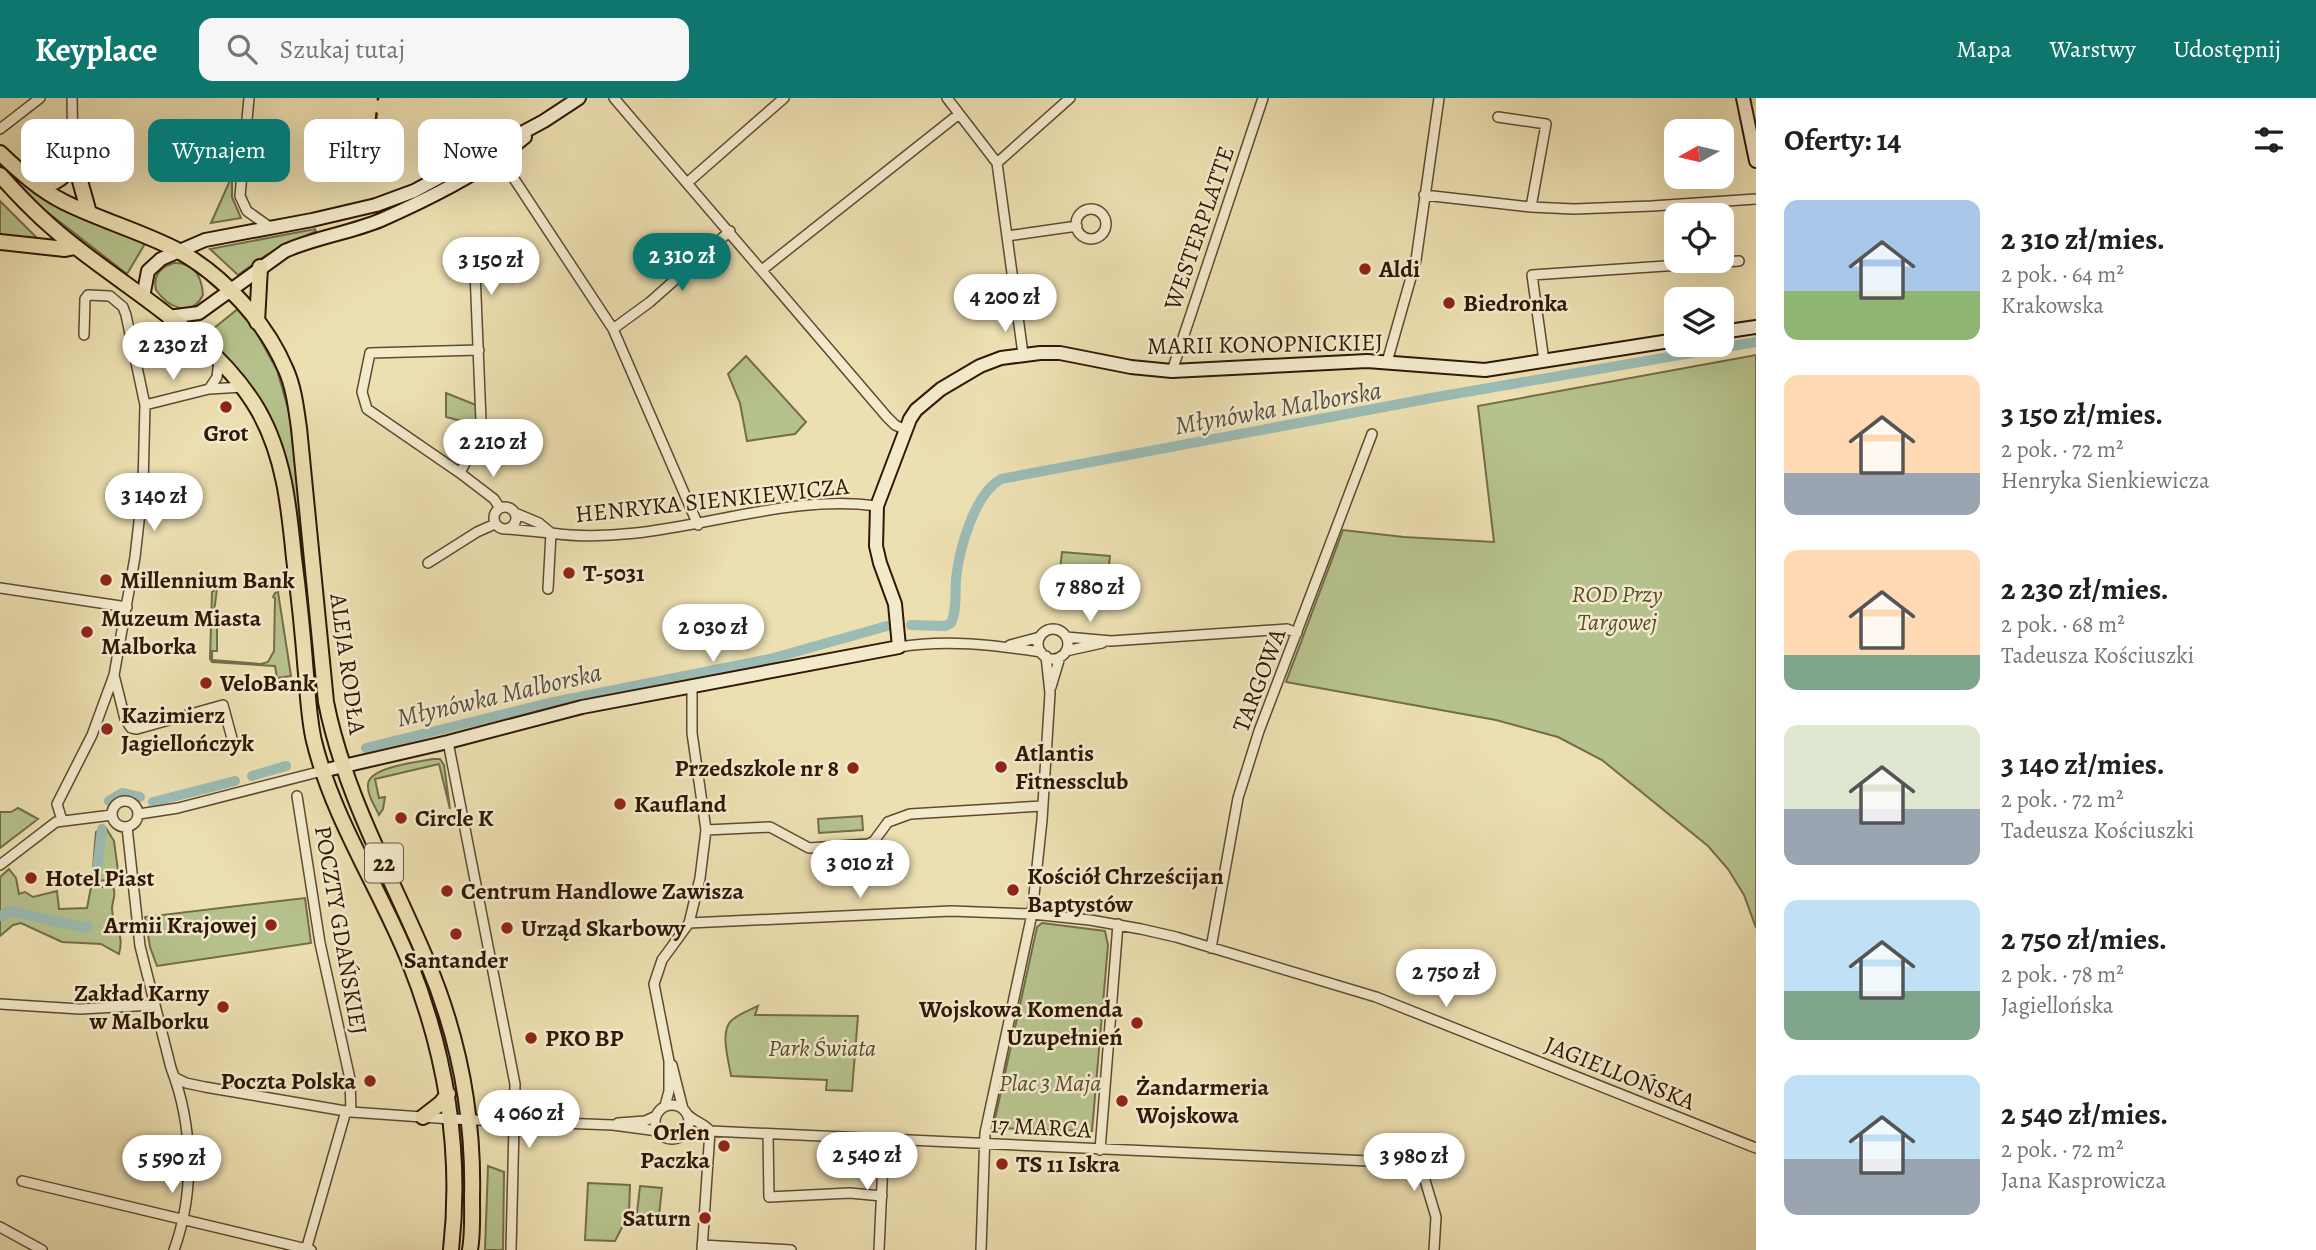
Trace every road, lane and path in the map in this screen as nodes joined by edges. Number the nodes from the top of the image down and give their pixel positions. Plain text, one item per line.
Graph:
1 (40, 98) edge
2 (72, 98) edge
3 (249, 98) edge
4 (579, 98) edge
5 (614, 98) edge
6 (785, 98) edge
7 (947, 98) edge
8 (1070, 98) edge
9 (1263, 98) edge
10 (1439, 98) edge
11 (1743, 98) edge
12 (959, 114) junction
13 (1499, 117) dead end
14 (72, 119) edge
15 (0, 129) edge
16 (522, 136) edge
17 (0, 153) edge
18 (1756, 161) edge
19 (997, 163) junction
20 (0, 175) edge
21 (56, 182) edge
22 (80, 182) edge
23 (434, 182) edge
24 (447, 182) edge
25 (517, 182) edge
26 (687, 183) junction
27 (42, 188) junction
28 (1424, 195) junction
29 (1756, 199) edge
30 (1531, 207) junction
31 (89, 213) junction
32 (1077, 226) dead end
33 (272, 228) junction
34 (730, 231) junction
35 (1007, 236) junction
36 (0, 242) edge
37 (474, 246) dead end
38 (75, 247) junction
39 (179, 251) junction
40 (1739, 261) dead end
41 (260, 267) junction
42 (762, 270) junction
43 (230, 289) junction
44 (143, 297) junction
45 (168, 317) junction
46 (257, 322) junction
47 (1756, 327) edge
48 (612, 329) junction
49 (1734, 330) edge
50 (84, 335) dead end
51 (1664, 342) edge
52 (479, 350) junction
53 (1023, 354) junction
54 (219, 360) junction
55 (1544, 361) junction
56 (1387, 362) junction
57 (1172, 371) junction
58 (243, 387) junction
59 (209, 389) junction
60 (145, 405) junction
61 (906, 430) junction
62 (1371, 434) dead end
63 (460, 473) junction
64 (877, 506) junction
65 (500, 508) junction
66 (514, 513) junction
67 (495, 524) junction
68 (698, 525) junction
69 (507, 529) junction
70 (551, 533) junction
71 (428, 564) dead end
72 (0, 588) edge
73 (548, 589) dead end
74 (127, 607) junction
75 (1297, 633) junction
76 (1040, 637) junction
77 (1066, 637) junction
78 (1111, 641) junction
79 (1005, 646) junction
80 (899, 647) junction
81 (1043, 654) junction
82 (1063, 654) junction
83 (114, 675) junction
84 (692, 685) junction
85 (1050, 692) junction
86 (233, 742) dead end
87 (448, 742) junction
88 (342, 766) junction
89 (322, 771) junction
90 (297, 796) dead end
91 (1042, 806) junction
92 (139, 814) junction
93 (112, 815) junction
94 (62, 820) junction
95 (127, 827) junction
96 (706, 830) junction
97 (0, 865) edge
98 (1032, 914) junction
99 (689, 923) junction
100 (1118, 924) junction
101 (1211, 948) junction
102 (0, 1004) edge
103 (154, 1005) junction
104 (669, 1061) junction
105 (176, 1078) junction
106 (448, 1094) junction
107 (467, 1104) junction
108 (664, 1107) junction
109 (348, 1111) junction
110 (685, 1112) junction
111 (656, 1116) junction
112 (423, 1117) junction
113 (451, 1119) junction
114 (469, 1119) junction
115 (490, 1120) junction
116 (515, 1121) junction
117 (613, 1125) junction
118 (658, 1131) junction
119 (710, 1131) junction
120 (682, 1134) junction
121 (768, 1134) junction
122 (884, 1140) junction
123 (985, 1143) junction
124 (1756, 1148) edge
125 (1100, 1150) junction
126 (22, 1181) dead end
127 (882, 1196) junction
128 (183, 1219) junction
129 (0, 1227) edge
130 (702, 1247) edge
131 (766, 1249) edge
132 (42, 1250) edge
133 (174, 1250) edge
134 (308, 1250) edge
135 (451, 1250) edge
136 (470, 1250) edge
137 (511, 1250) edge
138 (791, 1250) edge
139 (879, 1250) edge
140 (981, 1250) edge
141 (1434, 1250) edge

1 - 15 street
2 - 14 street
3 - 33 street
4 - 16 street
5 - 26 street
6 - 26 street
7 - 12 street
8 - 19 street
9 - 57 street, WESTERPLATTE
10 - 28 street
11 - 18 street
12 - 19 street
12 - 42 street
13 - 30 street
17 - 27 main road, 22
19 - 35 street
20 - 38 main road, 22
21 - 27 main road
22 - 31 main road
23 - 33 street
24 - 41 street
25 - 48 street
26 - 34 street
27 - 31 main road, 22
28 - 30 street
28 - 56 street
29 - 30 street
31 - 39 main road, 22
32 - 35 street
33 - 39 street
34 - 42 street
34 - 48 street
35 - 53 street
36 - 38 main road
37 - 52 street
38 - 44 main road, 22
39 - 43 main road, 22
39 - 44 street
40 - 55 street
41 - 43 street
41 - 46 main road
42 - 61 street
43 - 45 street
43 - 46 main road, ALEJA RODŁA / 22
44 - 45 main road, 22
45 - 54 main road, ALEJA RODŁA / 22
46 - 88 main road, ALEJA RODŁA / 22
47 - 49 street
48 - 68 street
50 - 60 street
51 - 55 street, MARII KONOPNICKIEJ
52 - 63 street
52 - 63 street
53 - 57 street, MARII KONOPNICKIEJ
53 - 61 street, MARII KONOPNICKIEJ
54 - 58 main road, ALEJA RODŁA / 22
54 - 59 street
55 - 56 street, MARII KONOPNICKIEJ
56 - 57 street, MARII KONOPNICKIEJ
58 - 59 street
58 - 89 main road, ALEJA RODŁA / 22
59 - 60 street
60 - 74 street
61 - 64 street, MARII KONOPNICKIEJ
62 - 75 street, TARGOWA
63 - 65 street
64 - 68 street, HENRYKA SIENKIEWICZA
64 - 80 street, MARII KONOPNICKIEJ
65 - 66 street
65 - 67 street
66 - 69 street
66 - 70 street, HENRYKA SIENKIEWICZA
67 - 69 street
67 - 71 street
68 - 70 street, HENRYKA SIENKIEWICZA
69 - 70 street, HENRYKA SIENKIEWICZA
70 - 73 street
72 - 74 street
74 - 83 street
75 - 78 street
75 - 101 street, TARGOWA
76 - 77 street
76 - 79 street
76 - 81 street
77 - 78 street
77 - 82 street
78 - 82 street
79 - 80 street
79 - 81 street
80 - 84 street
81 - 82 street
81 - 85 street
82 - 85 street
83 - 86 street
83 - 94 street
84 - 87 street
84 - 96 street
85 - 91 street
87 - 88 street
87 - 116 street
88 - 89 street
88 - 107 main road, ALEJA RODŁA / 22
89 - 92 street
89 - 106 main road, ALEJA RODŁA / 22
90 - 109 street, POCZTY GDAŃSKIEJ
91 - 96 street
91 - 98 street
92 - 93 street
92 - 95 street
93 - 94 street
93 - 95 street
94 - 97 street
95 - 103 street
96 - 99 street
98 - 99 street, JAGIELLOŃSKA
98 - 100 street, JAGIELLOŃSKA
98 - 123 street
99 - 104 street
100 - 101 street, JAGIELLOŃSKA
100 - 125 street
101 - 124 street, JAGIELLOŃSKA
102 - 103 street
103 - 105 street
104 - 108 street
104 - 110 street
105 - 109 street
105 - 128 street
106 - 112 main road
106 - 113 main road, ALEJA RODŁA / 22
107 - 114 main road, ALEJA RODŁA / 22
107 - 115 street
108 - 110 street
108 - 111 street
109 - 112 street
109 - 134 street, POCZTY GDAŃSKIEJ
110 - 119 street
110 - 120 street
111 - 117 street
111 - 118 street
112 - 113 street
113 - 114 street
113 - 135 main road, ALEJA RODŁA / 22
114 - 115 street
114 - 136 main road, ALEJA RODŁA / 22
115 - 116 street
116 - 117 street
116 - 137 street
117 - 118 street
118 - 120 street
119 - 120 street, 17 MARCA
119 - 121 street, 17 MARCA
119 - 130 street
121 - 122 street, 17 MARCA
121 - 127 street
122 - 123 street, 17 MARCA
122 - 127 street
123 - 125 street, 17 MARCA
123 - 140 street
125 - 141 street, 17 MARCA
126 - 128 street
127 - 139 street
128 - 133 street
128 - 134 street
129 - 132 street
130 - 131 street
131 - 138 street

